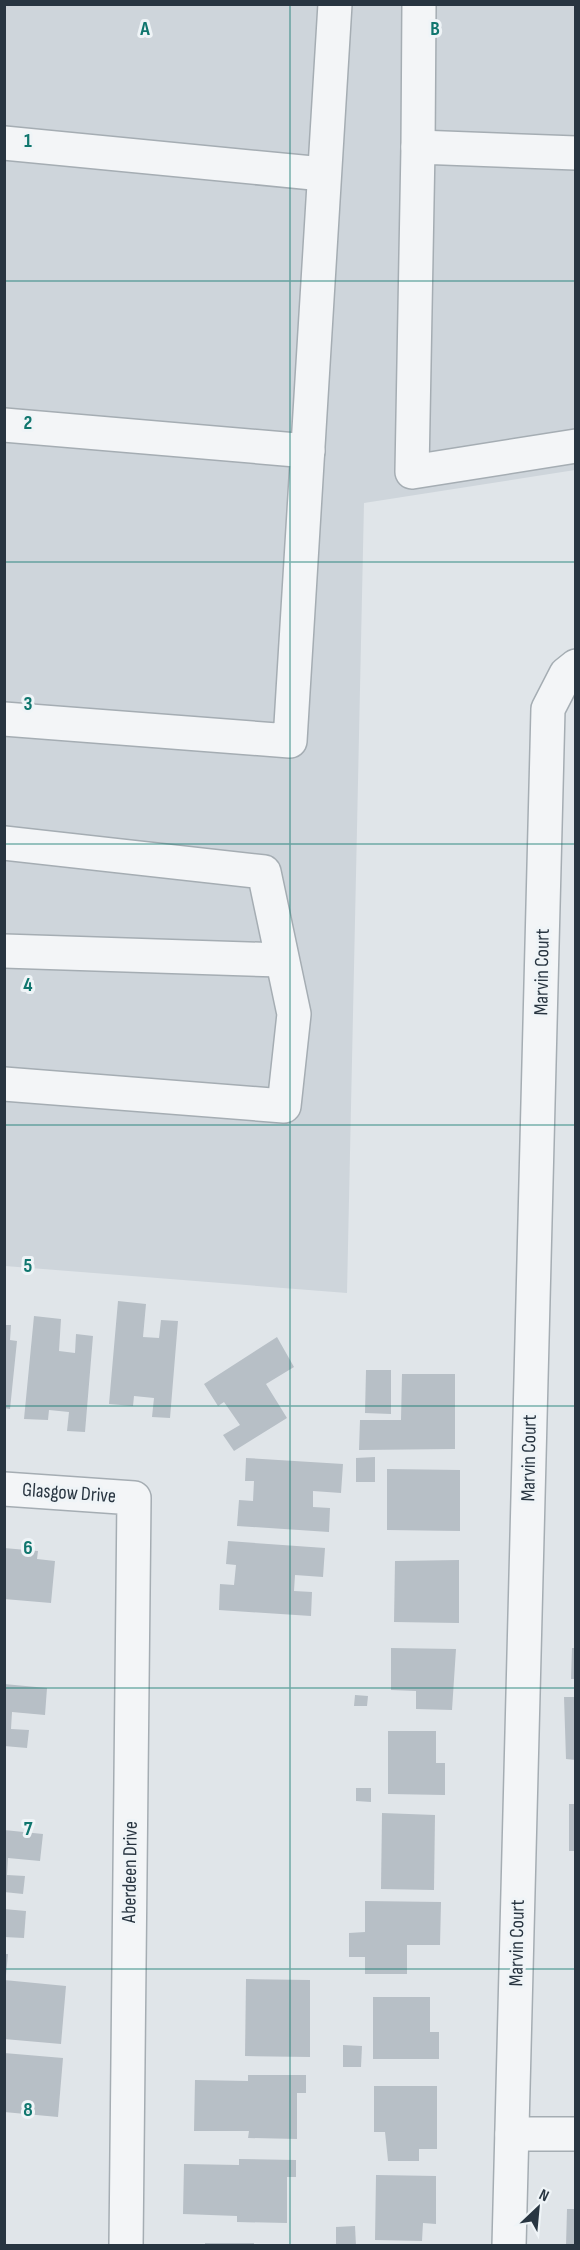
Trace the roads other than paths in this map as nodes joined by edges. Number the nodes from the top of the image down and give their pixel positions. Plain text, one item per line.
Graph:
1 (335, 4) edge
2 (419, 4) edge
3 (4, 143) edge
4 (418, 147) junction
5 (576, 153) edge
6 (323, 174) junction
7 (4, 425) edge
8 (576, 446) edge
9 (308, 451) junction
10 (571, 670) edge
11 (4, 719) edge
12 (4, 843) edge
13 (4, 951) edge
14 (281, 960) junction
15 (4, 1084) edge
16 (4, 1489) edge
17 (134, 1498) joint
18 (512, 2134) junction
19 (576, 2134) edge
20 (126, 2246) edge
21 (509, 2246) edge

1 - 6 street
2 - 4 street
3 - 6 street
4 - 5 street
4 - 8 street
6 - 9 street
7 - 9 street
9 - 11 street
10 - 18 street, Marvin Court
12 - 14 street
13 - 14 street
14 - 15 street
16 - 17 street, Glasgow Drive
17 - 20 street, Aberdeen Drive
18 - 19 street
18 - 21 street, Marvin Court

